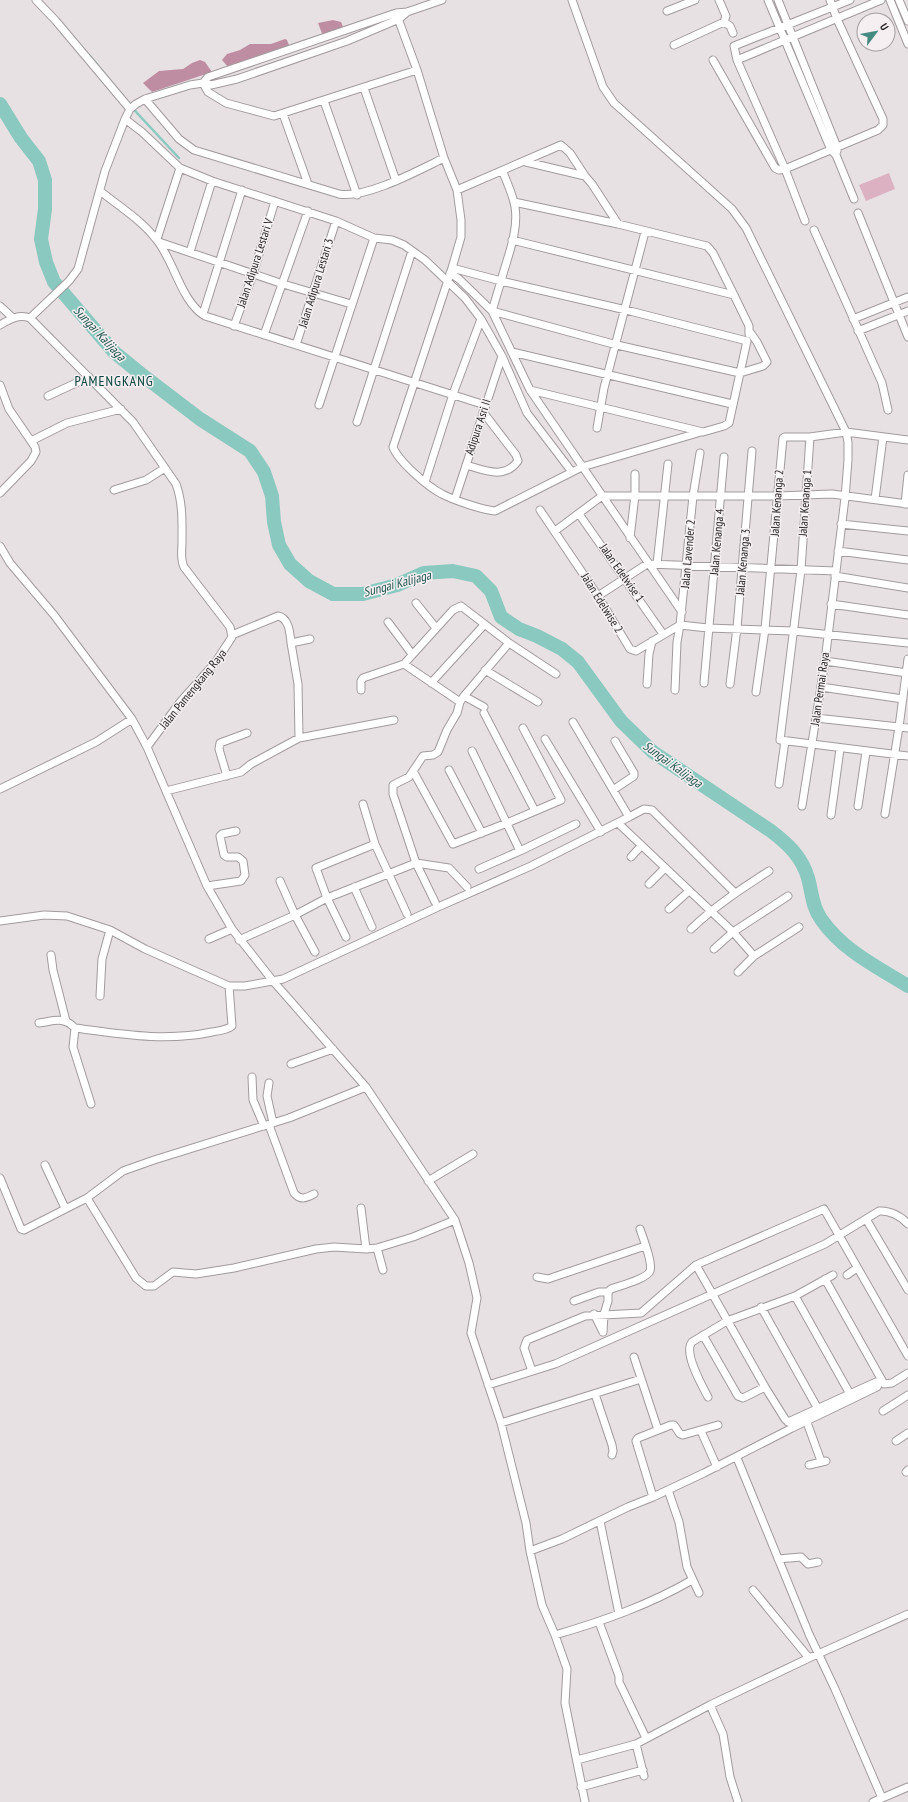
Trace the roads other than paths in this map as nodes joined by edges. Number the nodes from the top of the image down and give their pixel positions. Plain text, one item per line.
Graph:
1 (36, 0) edge
2 (442, 0) edge
3 (572, 0) edge
4 (695, 0) edge
5 (719, 0) edge
6 (768, 0) edge
7 (778, 0) edge
8 (830, 0) edge
9 (850, 0) edge
10 (881, 0) edge
11 (890, 0) edge
12 (899, 0) edge
13 (833, 7) junction
14 (667, 11) dead end
15 (398, 16) junction
16 (838, 18) junction
17 (908, 21) edge
18 (724, 22) junction
19 (788, 24) junction
20 (779, 28) junction
21 (733, 33) dead end
22 (794, 37) junction
23 (785, 41) junction
24 (908, 44) edge
25 (674, 45) dead end
26 (713, 60) dead end
27 (737, 60) junction
28 (417, 70) junction
29 (203, 83) junction
30 (364, 88) junction
31 (145, 99) junction
32 (324, 101) junction
33 (133, 106) junction
34 (758, 109) junction
35 (282, 114) junction
36 (745, 114) junction
37 (125, 119) junction
38 (835, 151) junction
39 (444, 158) junction
40 (526, 162) junction
41 (180, 168) junction
42 (785, 169) junction
43 (502, 172) junction
44 (585, 176) junction
45 (212, 181) junction
46 (396, 181) junction
47 (308, 184) junction
48 (242, 190) junction
49 (457, 190) junction
50 (100, 191) junction
51 (356, 195) junction
52 (854, 199) dead end
53 (275, 201) junction
54 (514, 202) junction
55 (308, 211) junction
56 (858, 213) dead end
57 (336, 220) junction
58 (805, 221) dead end
59 (618, 224) junction
60 (814, 230) dead end
61 (645, 232) junction
62 (374, 238) junction
63 (512, 240) junction
64 (158, 241) junction
65 (412, 251) junction
66 (190, 252) junction
67 (219, 262) junction
68 (636, 270) junction
69 (451, 271) junction
70 (253, 274) junction
71 (447, 281) junction
72 (501, 281) junction
73 (283, 284) junction
74 (314, 293) junction
75 (734, 295) junction
76 (908, 298) edge
77 (895, 303) junction
78 (351, 304) junction
79 (0, 306) edge
80 (626, 310) junction
81 (492, 311) junction
82 (908, 311) edge
83 (202, 314) junction
84 (899, 314) junction
85 (13, 318) junction
86 (30, 318) junction
87 (481, 319) junction
88 (853, 319) junction
89 (0, 325) edge
90 (234, 326) junction
91 (858, 330) junction
92 (750, 332) junction
93 (264, 335) junction
94 (908, 337) edge
95 (748, 341) junction
96 (296, 345) junction
97 (617, 345) junction
98 (512, 352) junction
99 (502, 356) junction
100 (334, 357) junction
101 (374, 369) junction
102 (740, 373) junction
103 (608, 375) junction
104 (89, 377) junction
105 (413, 381) junction
106 (0, 385) edge
107 (530, 390) junction
108 (453, 394) junction
109 (48, 396) dead end
110 (732, 404) junction
111 (319, 405) dead end
112 (600, 407) junction
113 (121, 409) junction
114 (484, 409) junction
115 (888, 410) dead end
116 (357, 422) dead end
117 (597, 428) dead end
118 (703, 432) junction
119 (846, 432) junction
120 (810, 436) junction
121 (883, 437) junction
122 (908, 440) edge
123 (31, 441) junction
124 (752, 451) dead end
125 (700, 453) dead end
126 (724, 457) dead end
127 (668, 464) dead end
128 (466, 465) junction
129 (582, 467) junction
130 (165, 468) junction
131 (572, 472) junction
132 (634, 474) dead end
133 (908, 475) edge
134 (425, 482) junction
135 (114, 490) dead end
136 (0, 493) edge
137 (635, 495) junction
138 (664, 495) junction
139 (806, 495) junction
140 (846, 495) junction
141 (602, 496) junction
142 (693, 496) junction
143 (721, 496) junction
144 (749, 496) junction
145 (777, 496) junction
146 (455, 499) junction
147 (875, 499) junction
148 (907, 504) edge
149 (540, 510) dead end
150 (579, 514) junction
151 (842, 524) junction
152 (908, 531) edge
153 (555, 532) junction
154 (630, 538) junction
155 (0, 546) edge
156 (838, 551) junction
157 (908, 560) edge
158 (647, 564) junction
159 (657, 564) junction
160 (686, 565) junction
161 (715, 566) junction
162 (742, 567) junction
163 (771, 570) junction
164 (801, 570) junction
165 (836, 574) junction
166 (625, 578) junction
167 (908, 588) edge
168 (598, 596) junction
169 (416, 603) dead end
170 (831, 604) junction
171 (682, 612) junction
172 (908, 615) edge
173 (388, 622) dead end
174 (484, 625) junction
175 (680, 625) junction
176 (436, 628) junction
177 (708, 628) junction
178 (737, 628) junction
179 (765, 629) junction
180 (794, 631) junction
181 (664, 634) junction
182 (828, 634) junction
183 (232, 635) junction
184 (310, 639) dead end
185 (652, 641) junction
186 (291, 643) junction
187 (509, 643) junction
188 (908, 643) edge
189 (412, 654) junction
190 (908, 659) edge
191 (825, 660) junction
192 (404, 664) junction
193 (485, 670) junction
194 (907, 673) junction
195 (556, 674) dead end
196 (431, 683) junction
197 (647, 684) dead end
198 (704, 684) dead end
199 (730, 684) dead end
200 (821, 687) junction
201 (361, 690) dead end
202 (675, 690) dead end
203 (756, 692) dead end
204 (462, 699) junction
205 (903, 699) junction
206 (538, 702) dead end
207 (816, 718) junction
208 (132, 719) junction
209 (394, 720) dead end
210 (573, 722) dead end
211 (899, 727) junction
212 (523, 728) dead end
213 (908, 728) edge
214 (248, 733) dead end
215 (299, 738) junction
216 (545, 739) dead end
217 (615, 741) dead end
218 (785, 741) junction
219 (813, 743) junction
220 (147, 747) junction
221 (840, 749) junction
222 (472, 751) dead end
223 (866, 752) junction
224 (895, 755) junction
225 (908, 756) edge
226 (450, 770) dead end
227 (414, 771) junction
228 (227, 776) junction
229 (779, 784) dead end
230 (0, 789) edge
231 (613, 790) junction
232 (166, 792) junction
233 (363, 804) dead end
234 (802, 806) dead end
235 (858, 806) dead end
236 (535, 811) junction
237 (886, 814) dead end
238 (831, 815) dead end
239 (629, 817) junction
240 (507, 823) junction
241 (618, 823) junction
242 (576, 824) dead end
243 (236, 831) dead end
244 (601, 832) junction
245 (482, 833) junction
246 (375, 844) junction
247 (641, 846) junction
248 (520, 851) junction
249 (630, 857) dead end
250 (416, 863) junction
251 (664, 868) junction
252 (479, 869) dead end
253 (769, 871) dead end
254 (387, 873) junction
255 (280, 881) dead end
256 (649, 884) dead end
257 (207, 886) junction
258 (354, 887) junction
259 (467, 888) dead end
260 (689, 891) junction
261 (735, 893) junction
262 (788, 896) dead end
263 (327, 898) junction
264 (435, 902) dead end
265 (669, 909) dead end
266 (710, 911) junction
267 (407, 914) dead end
268 (295, 915) junction
269 (0, 921) edge
270 (372, 927) dead end
271 (799, 927) dead end
272 (232, 929) junction
273 (110, 930) junction
274 (691, 930) dead end
275 (733, 932) junction
276 (346, 937) dead end
277 (209, 939) dead end
278 (239, 940) junction
279 (714, 949) dead end
280 (315, 952) dead end
281 (51, 955) dead end
282 (754, 956) junction
283 (738, 972) dead end
284 (273, 981) junction
285 (229, 986) junction
286 (100, 996) dead end
287 (66, 1020) junction
288 (39, 1024) dead end
289 (74, 1028) junction
290 (333, 1049) junction
291 (291, 1064) dead end
292 (252, 1077) dead end
293 (269, 1083) dead end
294 (366, 1087) junction
295 (91, 1104) dead end
296 (269, 1125) junction
297 (474, 1154) dead end
298 (45, 1165) dead end
299 (0, 1178) edge
300 (428, 1181) junction
301 (314, 1194) dead end
302 (87, 1198) junction
303 (65, 1208) junction
304 (361, 1208) dead end
305 (866, 1219) junction
306 (455, 1220) junction
307 (908, 1224) edge
308 (640, 1229) dead end
309 (840, 1237) junction
310 (645, 1246) junction
311 (377, 1248) junction
312 (366, 1249) junction
313 (696, 1265) junction
314 (857, 1268) junction
315 (383, 1270) dead end
316 (833, 1275) dead end
317 (847, 1275) dead end
318 (537, 1277) dead end
319 (825, 1279) junction
320 (908, 1290) edge
321 (608, 1292) junction
322 (712, 1293) junction
323 (795, 1296) junction
324 (574, 1301) dead end
325 (761, 1308) junction
326 (641, 1313) junction
327 (594, 1314) junction
328 (604, 1314) junction
329 (727, 1321) junction
330 (647, 1322) junction
331 (604, 1332) junction
332 (703, 1335) junction
333 (608, 1340) junction
334 (908, 1356) edge
335 (634, 1357) dead end
336 (532, 1372) junction
337 (908, 1373) edge
338 (641, 1379) junction
339 (881, 1382) junction
340 (488, 1385) junction
341 (765, 1387) junction
342 (595, 1394) junction
343 (850, 1394) junction
344 (908, 1395) edge
345 (708, 1397) dead end
346 (818, 1409) junction
347 (882, 1411) dead end
348 (805, 1418) junction
349 (501, 1423) junction
350 (792, 1425) junction
351 (718, 1426) dead end
352 (658, 1430) junction
353 (702, 1430) junction
354 (908, 1433) edge
355 (896, 1441) dead end
356 (612, 1456) dead end
357 (737, 1458) junction
358 (809, 1465) dead end
359 (717, 1467) junction
360 (668, 1490) junction
361 (653, 1497) junction
362 (600, 1521) junction
363 (530, 1551) junction
364 (778, 1559) junction
365 (818, 1562) dead end
366 (692, 1580) junction
367 (753, 1590) dead end
368 (699, 1593) dead end
369 (619, 1614) junction
370 (908, 1614) edge
371 (599, 1622) junction
372 (555, 1635) junction
373 (819, 1653) junction
374 (809, 1658) junction
375 (710, 1705) junction
376 (646, 1738) junction
377 (636, 1744) junction
378 (577, 1760) junction
379 (581, 1787) junction
380 (908, 1787) edge
381 (882, 1798) junction
382 (585, 1802) edge
383 (738, 1802) edge
384 (874, 1802) edge

1 - 33 street
2 - 15 street
3 - 119 street
4 - 14 street
5 - 18 street
6 - 20 street
7 - 19 street
8 - 13 street
9 - 13 street
10 - 16 street
11 - 24 street
12 - 17 street
13 - 16 street
13 - 19 street
15 - 28 street
15 - 29 street
15 - 29 street
16 - 22 street
16 - 38 street
18 - 21 street
18 - 25 street
19 - 20 street
19 - 22 street
20 - 23 street
20 - 27 street
22 - 23 street
22 - 38 street
23 - 27 street
23 - 38 street
26 - 36 street
27 - 34 street
28 - 30 street
28 - 39 street
29 - 31 street
29 - 35 street
30 - 32 street
30 - 46 street
31 - 33 street
31 - 47 street
32 - 35 street
32 - 51 street
33 - 37 street
34 - 36 street
34 - 42 street
35 - 47 street
36 - 42 street
37 - 41 street
37 - 50 street
38 - 42 street
38 - 52 street
39 - 46 street
39 - 49 street
40 - 43 street
40 - 44 street
40 - 44 street
41 - 45 street
41 - 64 street
42 - 58 street
43 - 49 street
43 - 54 street
44 - 59 street
45 - 48 street
45 - 66 street
46 - 51 street
47 - 51 street
48 - 53 street
48 - 67 street
49 - 69 street
50 - 64 street
50 - 86 street
53 - 55 street
53 - 70 street, Jalan Adipura Lestari V
54 - 59 street
54 - 63 street
55 - 57 street
55 - 73 street
56 - 77 street
57 - 62 street
57 - 74 street, Jalan Adipura Lestari 3
59 - 61 street
60 - 88 street
61 - 68 street
61 - 75 street
62 - 65 street
62 - 78 street
63 - 68 street
63 - 72 street
64 - 66 street
64 - 83 street
65 - 71 street
65 - 101 street
66 - 67 street
67 - 70 street
67 - 83 street
68 - 75 street
68 - 80 street
69 - 71 street
69 - 72 street
69 - 81 street
70 - 73 street
70 - 90 street, Jalan Adipura Lestari V
71 - 87 street
71 - 105 street
72 - 80 street
72 - 81 street
73 - 74 street
73 - 93 street
74 - 78 street
74 - 96 street, Jalan Adipura Lestari 3
75 - 92 street
76 - 77 street
77 - 84 street
77 - 88 street
78 - 100 street
79 - 85 street
80 - 95 street
80 - 97 street
81 - 97 street
81 - 98 street
82 - 84 street
83 - 90 street
84 - 91 street
84 - 94 street
85 - 86 street
85 - 89 street
86 - 104 street, Jalan Pamengkang Raya
87 - 99 street
87 - 108 street
88 - 91 street
90 - 93 street
91 - 115 street
92 - 95 street
92 - 102 street
93 - 96 street
95 - 102 street
96 - 100 street
97 - 102 street
97 - 103 street
98 - 103 street
98 - 107 street
99 - 114 street, Adipura Asri II
99 - 131 street
100 - 101 street
100 - 111 street
101 - 105 street
101 - 116 street
102 - 110 street
103 - 110 street
103 - 112 street
104 - 109 street
104 - 113 street, Jalan Pamengkang Raya
105 - 108 street
105 - 134 street
106 - 123 street
107 - 112 street
107 - 129 street
108 - 114 street
108 - 134 street
110 - 118 street
112 - 117 street
112 - 118 street
113 - 123 street
113 - 130 street, Jalan Pamengkang Raya
114 - 128 street, Adipura Asri II
114 - 128 street
118 - 129 street
119 - 120 street
119 - 121 street
119 - 140 street, Jalan Permai Raya
120 - 139 street, Jalan Kenanga 1
120 - 145 street, Jalan Kenanga 2
121 - 122 street
121 - 147 street
123 - 136 street
124 - 144 street, Jalan Kenanga 3
125 - 142 street, Jalan Lavender 2
126 - 143 street, Jalan Kenanga 4
127 - 138 street
128 - 146 street, Adipura Asri II
129 - 131 street
129 - 141 street
130 - 135 street
130 - 183 street, Jalan Pamengkang Raya
131 - 146 street
132 - 137 street
133 - 148 street
134 - 146 street
137 - 138 street
137 - 141 street
137 - 154 street
138 - 142 street
138 - 159 street
139 - 140 street
139 - 145 street
139 - 164 street, Jalan Kenanga 1
140 - 147 street
140 - 151 street, Jalan Permai Raya
141 - 150 street
141 - 154 street
142 - 143 street
142 - 160 street, Jalan Lavender 2
143 - 144 street
143 - 161 street, Jalan Kenanga 4
144 - 145 street
144 - 162 street, Jalan Kenanga 3
145 - 163 street, Jalan Kenanga 2
147 - 148 street
149 - 153 street, Jalan Edelwise 2
150 - 153 street
150 - 166 street, Jalan Edelwise 1
151 - 152 street
151 - 156 street, Jalan Permai Raya
153 - 168 street, Jalan Edelwise 2
154 - 158 street
155 - 208 street
156 - 157 street
156 - 165 street, Jalan Permai Raya
158 - 159 street
158 - 166 street
158 - 171 street
159 - 160 street
160 - 161 street
160 - 171 street, Jalan Lavender 2
161 - 162 street
161 - 177 street, Jalan Kenanga 4
162 - 163 street
162 - 178 street, Jalan Kenanga 3
163 - 164 street
163 - 179 street, Jalan Kenanga 2
164 - 165 street
164 - 180 street, Jalan Kenanga 1
165 - 167 street
165 - 170 street, Jalan Permai Raya
166 - 168 street
166 - 181 street, Jalan Edelwise 1
168 - 185 street, Jalan Edelwise 2
169 - 176 street
170 - 172 street
170 - 182 street, Jalan Permai Raya
171 - 175 street, Jalan Lavender 2
173 - 189 street
174 - 176 street
174 - 187 street
174 - 196 street
175 - 177 street
175 - 181 street, Jalan Edelwise 2
175 - 202 street, Jalan Lavender 2
176 - 189 street
177 - 178 street
177 - 198 street, Jalan Kenanga 4
178 - 179 street
178 - 199 street, Jalan Kenanga 3
179 - 180 street
179 - 203 street, Jalan Kenanga 2
180 - 182 street
180 - 218 street, Jalan Kenanga 1
181 - 185 street, Jalan Edelwise 2
182 - 188 street
182 - 191 street, Jalan Permai Raya
183 - 186 street
183 - 220 street, Jalan Pamengkang Raya
184 - 186 street
185 - 197 street
186 - 215 street
187 - 193 street
187 - 195 street
189 - 192 street
190 - 194 street
191 - 194 street
191 - 200 street, Jalan Permai Raya
192 - 196 street
192 - 201 street
193 - 204 street
193 - 206 street
194 - 205 street
196 - 204 street
200 - 205 street
200 - 207 street, Jalan Permai Raya
204 - 227 street
204 - 236 street
205 - 211 street
207 - 211 street
207 - 219 street, Jalan Permai Raya
208 - 220 street
208 - 230 street
209 - 215 street
210 - 231 street
211 - 213 street
211 - 224 street
212 - 236 street
214 - 228 street
215 - 228 street
216 - 244 street
217 - 231 street
218 - 219 street
218 - 229 street
219 - 221 street
219 - 234 street, Jalan Permai Raya
220 - 232 street
221 - 223 street
221 - 238 street
222 - 240 street
223 - 224 street
223 - 235 street
224 - 225 street
224 - 237 street
226 - 245 street
227 - 245 street
227 - 250 street
228 - 232 street
231 - 239 street
232 - 257 street
233 - 246 street
236 - 240 street
239 - 241 street
239 - 261 street
240 - 245 street
240 - 248 street
241 - 244 street
241 - 247 street
242 - 248 street
243 - 257 street
244 - 284 street
246 - 254 street
246 - 263 street
247 - 249 street
247 - 251 street
248 - 252 street
250 - 254 street
250 - 259 street
250 - 264 street
251 - 256 street
251 - 260 street
253 - 261 street
254 - 258 street
254 - 267 street
255 - 268 street
257 - 272 street
258 - 263 street
258 - 270 street
260 - 265 street
260 - 266 street
261 - 266 street
262 - 275 street
263 - 268 street
263 - 276 street
266 - 274 street
266 - 275 street
268 - 278 street
268 - 280 street
269 - 273 street
271 - 282 street
272 - 277 street
272 - 278 street
273 - 285 street
273 - 286 street
275 - 279 street
275 - 282 street
278 - 284 street
281 - 287 street
282 - 283 street
284 - 285 street
284 - 290 street
285 - 289 street
287 - 288 street
287 - 289 street
289 - 295 street
290 - 291 street
290 - 294 street
292 - 296 street
293 - 296 street
294 - 296 street
294 - 300 street
296 - 301 street
296 - 302 street
297 - 300 street
298 - 303 street
299 - 303 street
300 - 306 street
302 - 303 street
302 - 312 street
304 - 312 street
305 - 307 street
305 - 309 street
305 - 320 street
306 - 311 street
306 - 340 street
308 - 310 street
309 - 313 street
309 - 314 street
309 - 322 street
310 - 318 street
310 - 321 street
311 - 312 street
311 - 315 street
313 - 322 street
313 - 326 street
314 - 317 street
314 - 334 street
316 - 319 street
319 - 323 street
319 - 339 street
321 - 324 street
321 - 328 street
322 - 329 street
322 - 330 street
323 - 325 street
323 - 343 street
325 - 329 street
325 - 346 street
326 - 328 street
326 - 330 street
327 - 328 street
327 - 331 street
327 - 336 street
328 - 331 street
329 - 332 street
329 - 341 street
330 - 333 street
331 - 333 street
332 - 341 street
332 - 345 street
333 - 336 street
335 - 338 street
336 - 340 street
337 - 339 street
338 - 342 street
338 - 352 street
339 - 343 street
339 - 348 street
340 - 349 street
341 - 350 street
342 - 349 street
342 - 356 street
343 - 346 street
344 - 347 street
346 - 348 street
348 - 350 street
348 - 358 street
349 - 363 street
350 - 357 street
351 - 353 street
352 - 353 street
352 - 361 street
353 - 359 street
354 - 355 street
357 - 359 street
357 - 364 street
359 - 360 street
360 - 361 street
360 - 366 street
361 - 362 street
362 - 363 street
362 - 369 street
363 - 372 street
364 - 365 street
364 - 373 street
366 - 368 street
366 - 369 street
367 - 374 street
369 - 371 street
370 - 373 street
371 - 372 street
371 - 376 street
372 - 378 street
373 - 374 street
373 - 381 street
374 - 375 street
375 - 376 street
375 - 383 street
376 - 377 street
377 - 378 street
377 - 379 street
378 - 379 street
379 - 382 street
380 - 381 street
381 - 384 street

